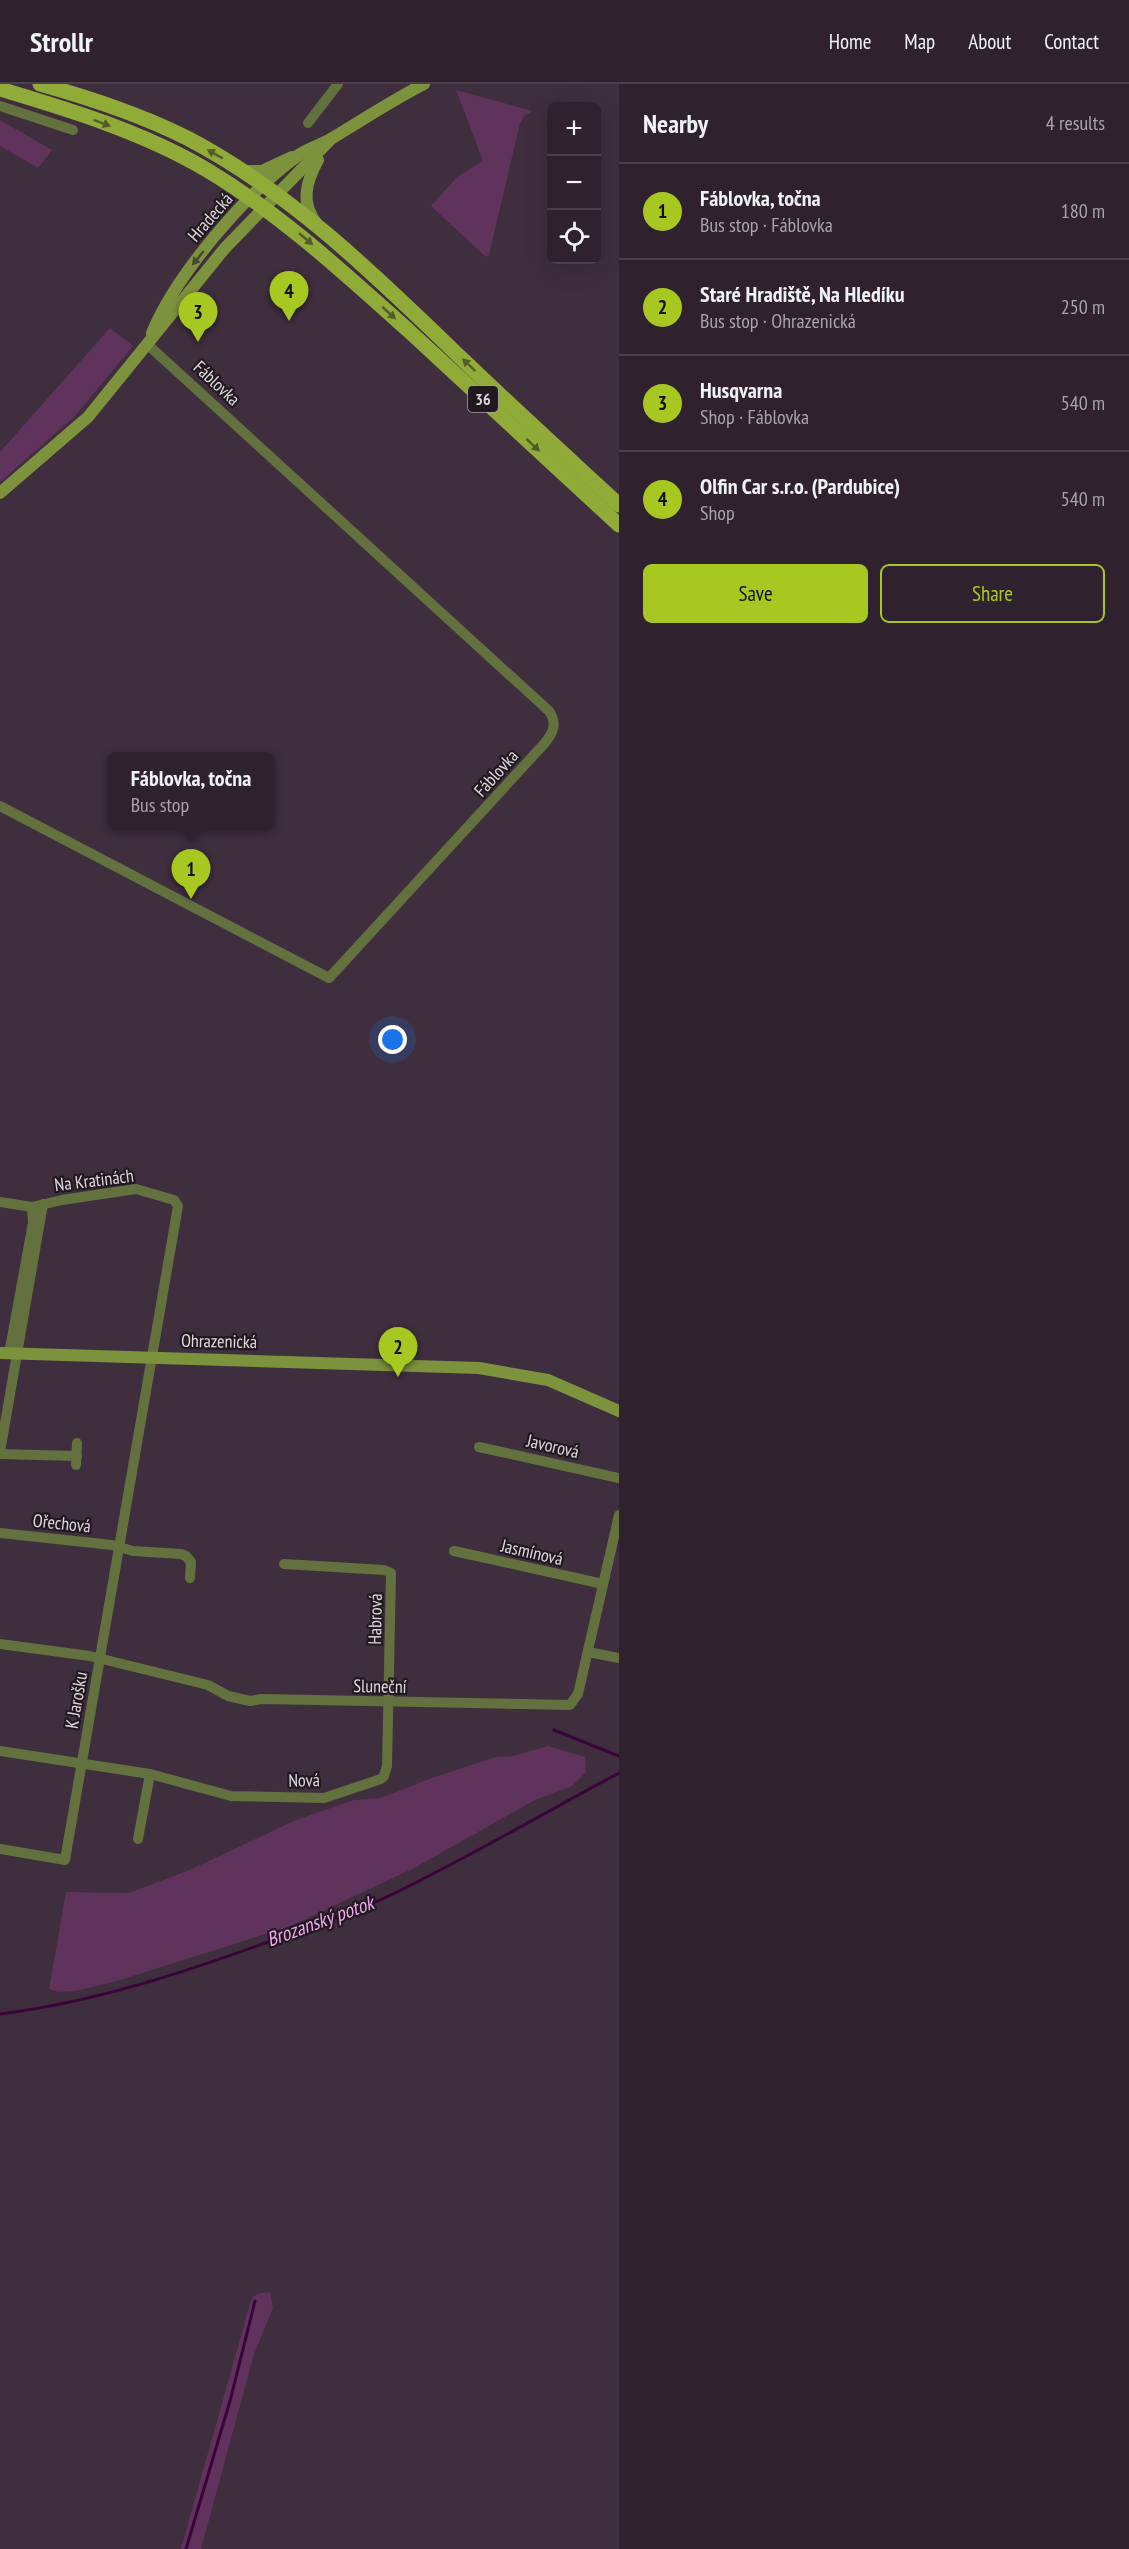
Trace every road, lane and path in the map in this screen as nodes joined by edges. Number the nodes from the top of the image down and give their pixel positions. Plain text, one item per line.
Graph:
1 (40, 84) edge
2 (338, 84) edge
3 (424, 84) edge
4 (0, 89) edge
5 (0, 106) edge
6 (308, 123) dead end
7 (73, 130) dead end
8 (329, 141) junction
9 (301, 153) junction
10 (242, 171) junction
11 (270, 190) junction
12 (251, 198) junction
13 (264, 207) junction
14 (319, 226) junction
15 (147, 344) junction
16 (0, 493) edge
17 (619, 506) edge
18 (619, 525) edge
19 (0, 806) edge
20 (0, 1202) edge
21 (38, 1206) junction
22 (9, 1354) edge
23 (152, 1358) junction
24 (619, 1411) edge
25 (77, 1443) dead end
26 (479, 1447) dead end
27 (0, 1453) edge
28 (619, 1478) edge
29 (619, 1515) edge
30 (0, 1533) edge
31 (120, 1547) junction
32 (454, 1551) dead end
33 (284, 1564) dead end
34 (190, 1578) dead end
35 (603, 1584) junction
36 (0, 1644) edge
37 (588, 1652) junction
38 (100, 1658) junction
39 (619, 1658) edge
40 (390, 1702) junction
41 (0, 1751) edge
42 (82, 1763) junction
43 (150, 1774) junction
44 (138, 1839) dead end
45 (0, 1849) edge

10 -> 1 main road, 36
2 - 6 street
3 - 8 main road, Hradecká
4 -> 12 main road, 36
5 - 7 street
8 - 9 main road, Hradecká
8 - 11 main road, Hradecká
8 - 14 main road
9 - 10 main road
9 - 11 main road, Hradecká
10 - 11 main road, 36
11 - 12 main road, Hradecká
11 - 13 main road, Hradecká
11 - 14 main road, 36
12 - 13 main road, 36
12 -> 15 main road, Hradecká
13 - 15 main road, Hradecká
13 -> 18 main road, 36
17 -> 14 main road, 36
15 - 16 main road, Hradecká
15 - 19 street, Fáblovka
20 - 21 street, Na Kratinách
21 - 22 street
21 - 23 street, Na Kratinách
22 - 23 main road, Ohrazenická
22 - 27 street
23 - 24 main road, Ohrazenická
23 - 31 street, K Jarošku
25 - 27 street
26 - 28 street, Javorová
29 - 35 street, Sluneční
30 - 31 street, Ořechová
31 - 34 street
31 - 38 street, K Jarošku
32 - 35 street, Jasmínová
33 - 40 street, Habrová
35 - 37 street, Sluneční
36 - 38 street, Sluneční
37 - 39 street
37 - 40 street, Sluneční
38 - 40 street, Sluneční
38 - 42 street, K Jarošku
40 - 43 street, Nová
41 - 42 street, Nová
42 - 43 street, Nová
42 - 45 street, K Jarošku
43 - 44 street

